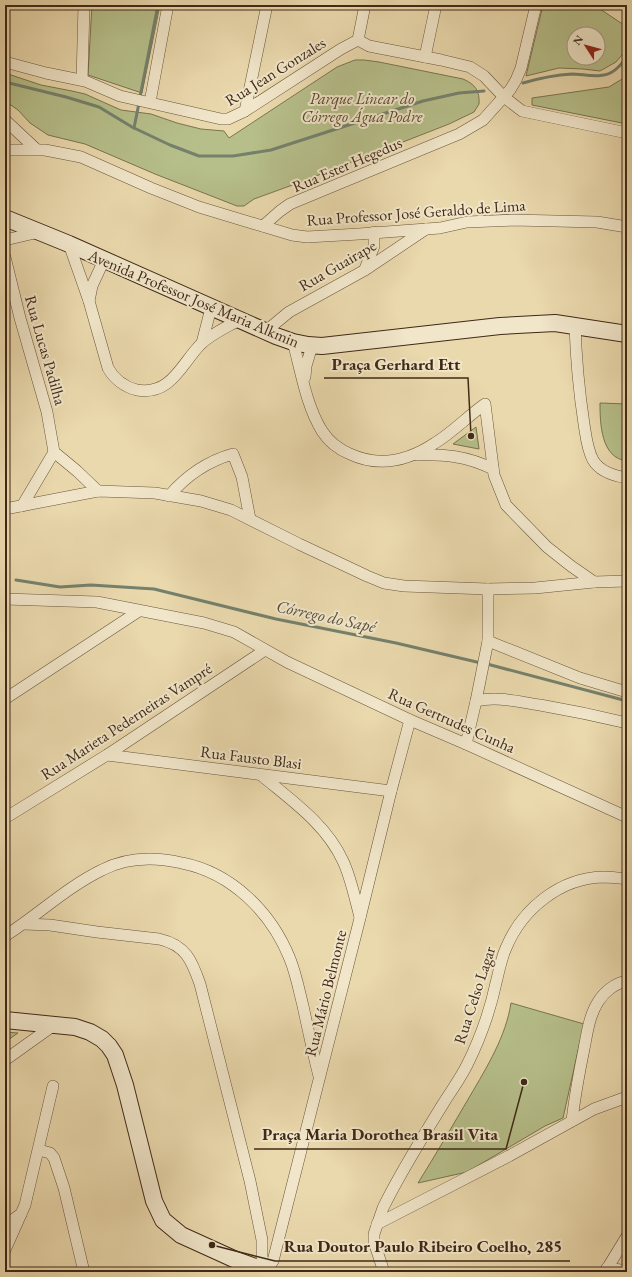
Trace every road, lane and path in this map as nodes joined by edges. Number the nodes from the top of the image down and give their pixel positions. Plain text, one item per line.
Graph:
1 (84, 5) edge
2 (168, 5) edge
3 (266, 5) edge
4 (365, 5) edge
5 (436, 5) edge
6 (536, 5) edge
7 (358, 40) junction
8 (425, 57) junction
9 (5, 62) edge
10 (82, 80) junction
11 (504, 97) junction
12 (142, 100) junction
13 (246, 111) junction
14 (5, 120) edge
15 (627, 133) edge
16 (36, 149) junction
17 (5, 150) edge
18 (5, 218) edge
19 (263, 226) junction
20 (627, 227) edge
21 (426, 228) junction
22 (39, 232) junction
23 (374, 232) junction
24 (5, 240) edge
25 (69, 244) junction
26 (5, 257) edge
27 (104, 260) junction
28 (364, 270) junction
29 (89, 301) junction
30 (211, 308) junction
31 (239, 320) junction
32 (574, 325) junction
33 (266, 331) junction
34 (627, 334) edge
35 (293, 342) junction
36 (202, 343) junction
37 (312, 346) junction
38 (304, 384) junction
39 (54, 452) junction
40 (411, 456) junction
41 (493, 469) junction
42 (627, 478) edge
43 (98, 491) junction
44 (169, 496) junction
45 (22, 506) junction
46 (5, 509) edge
47 (250, 519) junction
48 (627, 581) edge
49 (594, 582) junction
50 (488, 589) junction
51 (5, 599) edge
52 (139, 611) junction
53 (487, 646) junction
54 (264, 650) junction
55 (627, 692) edge
56 (5, 699) edge
57 (476, 701) junction
58 (410, 720) junction
59 (627, 723) edge
60 (466, 744) junction
61 (107, 755) junction
62 (261, 775) junction
63 (391, 791) junction
64 (627, 817) edge
65 (5, 818) edge
66 (627, 879) edge
67 (360, 918) junction
68 (24, 924) junction
69 (5, 936) edge
70 (627, 981) edge
71 (5, 1020) edge
72 (54, 1025) junction
73 (5, 1060) edge
74 (319, 1079) junction
75 (53, 1086) dead end
76 (627, 1097) edge
77 (572, 1120) junction
78 (39, 1150) junction
79 (21, 1214) junction
80 (377, 1224) junction
81 (5, 1225) edge
82 (627, 1236) edge
83 (5, 1250) edge
84 (606, 1270) edge
85 (627, 1271) edge
86 (84, 1272) edge
87 (266, 1272) edge
88 (384, 1272) edge

1 - 10 street
2 - 12 street
3 - 13 street
4 - 7 street
5 - 8 street
6 - 11 street, Rua Ester Hegedus
7 - 8 street
7 - 13 street, Rua Jean Gonzales
8 - 11 street
9 - 10 street, Rua Jean Gonzales
10 - 12 street, Rua Jean Gonzales
11 - 15 street
11 - 19 street, Rua Ester Hegedus
12 - 13 street, Rua Jean Gonzales
14 - 16 street
16 - 17 street, Rua Professor José Geraldo de Lima
16 - 19 street, Rua Professor José Geraldo de Lima
18 - 22 street, Avenida Professor José Maria Alkmin
19 - 23 street, Rua Professor José Geraldo de Lima
20 - 21 street, Rua Professor José Geraldo de Lima
21 - 23 street, Rua Professor José Geraldo de Lima
21 - 28 street, Rua Guairape
22 - 24 street
22 - 25 street, Avenida Professor José Maria Alkmin
23 - 28 street
25 - 27 street, Avenida Professor José Maria Alkmin
25 - 29 street
26 - 39 street, Rua Lucas Padilha
27 - 29 street
27 - 30 street, Avenida Professor José Maria Alkmin
28 - 33 street, Rua Guairape
29 - 36 street
30 - 31 street, Avenida Professor José Maria Alkmin
30 - 36 street
31 - 33 street, Avenida Professor José Maria Alkmin
31 - 36 street
32 - 34 street, Avenida Professor José Maria Alkmin
32 - 37 street, Avenida Professor José Maria Alkmin
32 - 42 street
33 - 35 street, Avenida Professor José Maria Alkmin
35 - 37 street, Avenida Professor José Maria Alkmin
35 - 38 street
37 - 38 street
38 - 40 street
39 - 43 street
39 - 45 street
40 - 41 street
40 - 41 street
41 - 49 street
43 - 44 street
43 - 45 street
44 - 47 street
44 - 47 street
45 - 46 street
47 - 50 street
48 - 49 street
49 - 50 street
50 - 53 street
51 - 52 street, Rua Gertrudes Cunha
52 - 54 street, Rua Gertrudes Cunha
52 - 56 street
53 - 55 street
53 - 57 street
54 - 58 street, Rua Gertrudes Cunha
54 - 61 street, Rua Marieta Pederneiras Vampré
57 - 59 street
57 - 60 street
58 - 60 street, Rua Gertrudes Cunha
58 - 63 street, Rua Mário Belmonte
60 - 64 street, Rua Gertrudes Cunha
61 - 62 street, Rua Fausto Blasi
61 - 65 street, Rua Marieta Pederneiras Vampré
62 - 63 street, Rua Fausto Blasi
62 - 67 street
63 - 67 street, Rua Mário Belmonte
66 - 80 street, Rua Celso Lagar
67 - 74 street, Rua Mário Belmonte
68 - 69 street
68 - 74 street
68 - 87 street
70 - 77 street
71 - 72 street
72 - 73 street
72 - 87 street
74 - 87 street, Rua Mário Belmonte
75 - 78 street
76 - 77 street
77 - 80 street
78 - 79 street
78 - 86 street
79 - 81 street
79 - 83 street
80 - 88 street, Rua Celso Lagar
82 - 84 street
84 - 85 street

